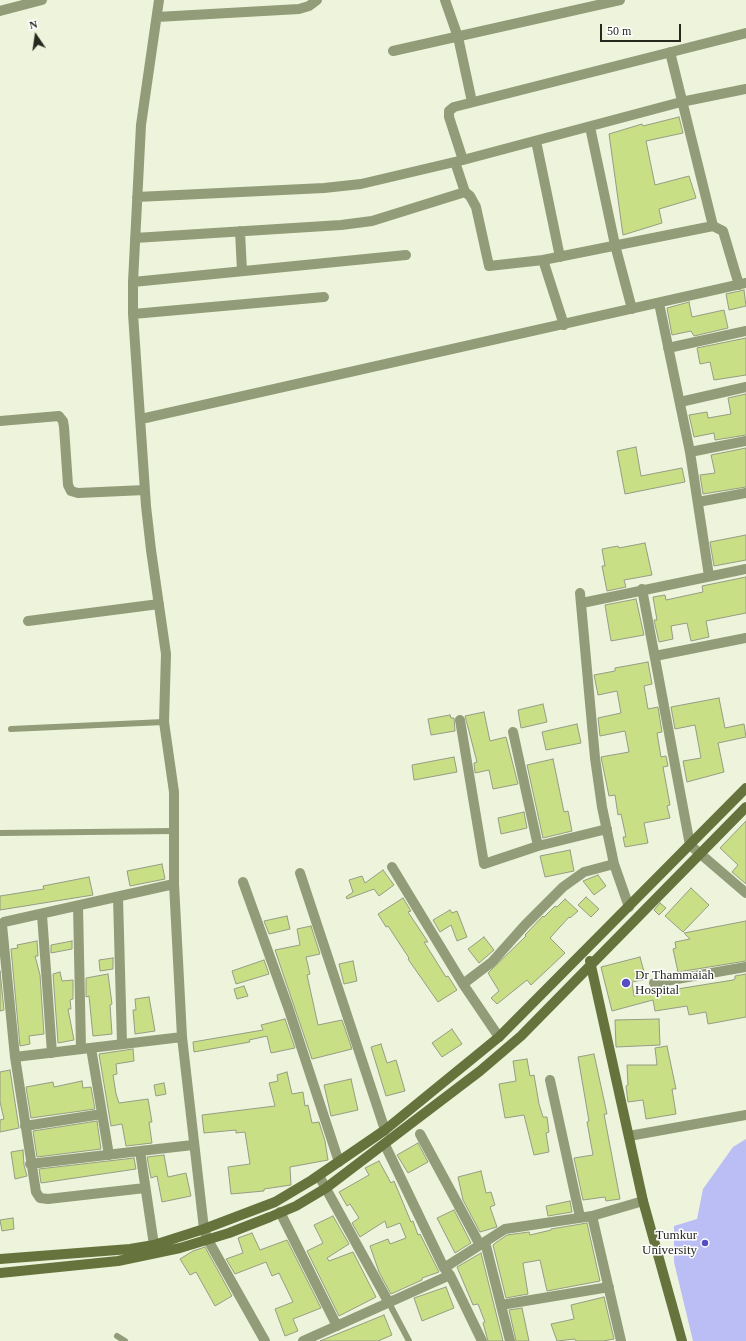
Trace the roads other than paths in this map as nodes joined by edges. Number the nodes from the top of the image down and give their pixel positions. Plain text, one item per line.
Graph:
1 (42, 0) edge
2 (159, 0) edge
3 (317, 0) edge
4 (445, 0) edge
5 (620, 0) edge
6 (0, 10) edge
7 (156, 17) junction
8 (746, 33) edge
9 (458, 37) junction
10 (394, 51) dead end
11 (670, 52) junction
12 (746, 89) edge
13 (472, 102) junction
14 (681, 102) junction
15 (590, 127) junction
16 (536, 141) junction
17 (459, 161) junction
18 (464, 192) junction
19 (137, 197) junction
20 (713, 226) junction
21 (240, 231) junction
22 (135, 238) junction
23 (615, 246) junction
24 (406, 256) dead end
25 (560, 256) junction
26 (543, 260) junction
27 (242, 271) junction
28 (133, 282) junction
29 (742, 284) edge
30 (324, 296) dead end
31 (658, 303) junction
32 (632, 309) junction
33 (133, 314) junction
34 (564, 325) junction
35 (746, 330) edge
36 (668, 348) junction
37 (746, 387) edge
38 (680, 402) junction
39 (141, 419) junction
40 (0, 421) edge
41 (746, 441) edge
42 (690, 452) junction
43 (145, 490) junction
44 (746, 493) edge
45 (698, 502) junction
46 (746, 569) edge
47 (709, 576) junction
48 (642, 589) junction
49 (159, 604) junction
50 (28, 621) dead end
51 (746, 638) edge
52 (655, 656) junction
53 (460, 720) dead end
54 (164, 722) junction
55 (11, 730) dead end
56 (513, 732) dead end
57 (746, 788) edge
58 (746, 807) edge
59 (607, 829) junction
60 (175, 831) junction
61 (0, 833) edge
62 (538, 846) junction
63 (690, 846) junction
64 (699, 854) junction
65 (614, 864) junction
66 (392, 866) dead end
67 (300, 872) dead end
68 (243, 882) dead end
69 (174, 884) junction
70 (746, 893) edge
71 (118, 897) junction
72 (78, 906) junction
73 (629, 907) junction
74 (42, 915) junction
75 (587, 950) junction
76 (591, 966) junction
77 (746, 968) edge
78 (654, 983) dead end
79 (463, 984) junction
80 (182, 1037) junction
81 (499, 1037) junction
82 (122, 1044) junction
83 (86, 1048) junction
84 (52, 1053) junction
85 (15, 1057) junction
86 (550, 1080) dead end
87 (102, 1114) junction
88 (746, 1115) edge
89 (25, 1126) junction
90 (385, 1130) junction
91 (420, 1134) dead end
92 (629, 1136) junction
93 (193, 1145) junction
94 (385, 1145) junction
95 (140, 1151) junction
96 (109, 1155) junction
97 (339, 1162) junction
98 (30, 1164) junction
99 (319, 1176) junction
100 (145, 1188) junction
101 (326, 1188) junction
102 (643, 1201) junction
103 (280, 1212) junction
104 (592, 1216) junction
105 (580, 1217) junction
106 (204, 1229) junction
107 (208, 1240) junction
108 (154, 1244) junction
109 (482, 1244) junction
110 (0, 1259) edge
111 (447, 1272) junction
112 (0, 1273) edge
113 (609, 1287) junction
114 (389, 1303) junction
115 (501, 1305) junction
116 (337, 1326) junction
117 (117, 1336) dead end
118 (125, 1341) edge
119 (265, 1341) edge
120 (303, 1341) edge
121 (409, 1341) edge
122 (482, 1341) edge
123 (510, 1341) edge
124 (621, 1341) edge
125 (682, 1341) edge

1 - 6 street
2 - 7 street
3 - 7 street
4 - 9 street
5 - 9 street
7 - 19 street
8 - 11 street
9 - 10 street
9 - 13 street
11 - 13 street
11 - 14 street
12 - 14 street
13 - 17 street
14 - 15 street
14 - 20 street
15 - 16 street
15 - 23 street
16 - 17 street
16 - 25 street
17 - 18 street
17 - 19 street
18 - 21 street
18 - 26 street
19 - 22 street
20 - 23 street
20 - 29 street
21 - 22 street
21 - 27 street
22 - 28 street
23 - 25 street
23 - 32 street
24 - 27 street
25 - 26 street
26 - 34 street
27 - 28 street
28 - 33 street
29 - 31 street
30 - 33 street
31 - 32 street
31 - 36 street
32 - 34 street
33 - 39 street
34 - 39 street
35 - 36 street
36 - 38 street
37 - 38 street
38 - 42 street
39 - 43 street
40 - 43 street
41 - 42 street
42 - 45 street
43 - 49 street
44 - 45 street
45 - 47 street
46 - 47 street
47 - 48 street
48 - 52 street
48 - 59 street
49 - 50 street
49 - 54 street
51 - 52 street
52 - 63 street
53 - 62 street
54 - 55 lane
54 - 60 street
56 - 62 street
57 - 63 main road
58 - 64 main road
59 - 62 street
59 - 65 street
60 - 61 lane
60 - 69 street
63 - 64 street
63 - 73 main road
64 - 70 street
64 - 76 main road
65 - 73 street
65 - 79 street
66 - 79 street
67 - 90 street
68 - 97 street
69 - 71 street
69 - 80 street
71 - 72 street
71 - 82 street
72 - 74 street
72 - 83 street
73 - 75 main road
74 - 84 street
74 - 85 street
75 - 76 main road
75 - 81 main road
76 - 92 main road
76 - 94 main road
77 - 78 street
79 - 81 street
80 - 82 street
80 - 93 street
81 - 90 main road
82 - 83 street
83 - 84 street
83 - 87 street
84 - 85 street
85 - 89 street
86 - 105 street
87 - 89 street
87 - 96 street
88 - 92 street
89 - 98 street
90 - 97 main road
91 - 109 street
92 - 102 main road
93 - 95 street
93 - 106 street
94 - 101 main road
94 - 111 street
95 - 96 street
95 - 100 street
96 - 98 street
97 - 99 main road
98 - 100 street
99 - 101 street
99 - 106 main road
100 - 108 street
101 - 103 main road
101 - 114 street
102 - 104 street
102 - 125 main road
103 - 107 main road
103 - 116 street
104 - 105 street
104 - 113 street
105 - 109 street
106 - 107 street
106 - 108 main road
107 - 112 main road
107 - 119 street
108 - 110 main road
109 - 111 street
109 - 115 street
111 - 114 street
111 - 122 street
113 - 115 street
113 - 124 street
114 - 116 street
114 - 121 lane
115 - 123 street
116 - 120 street
117 - 118 lane

